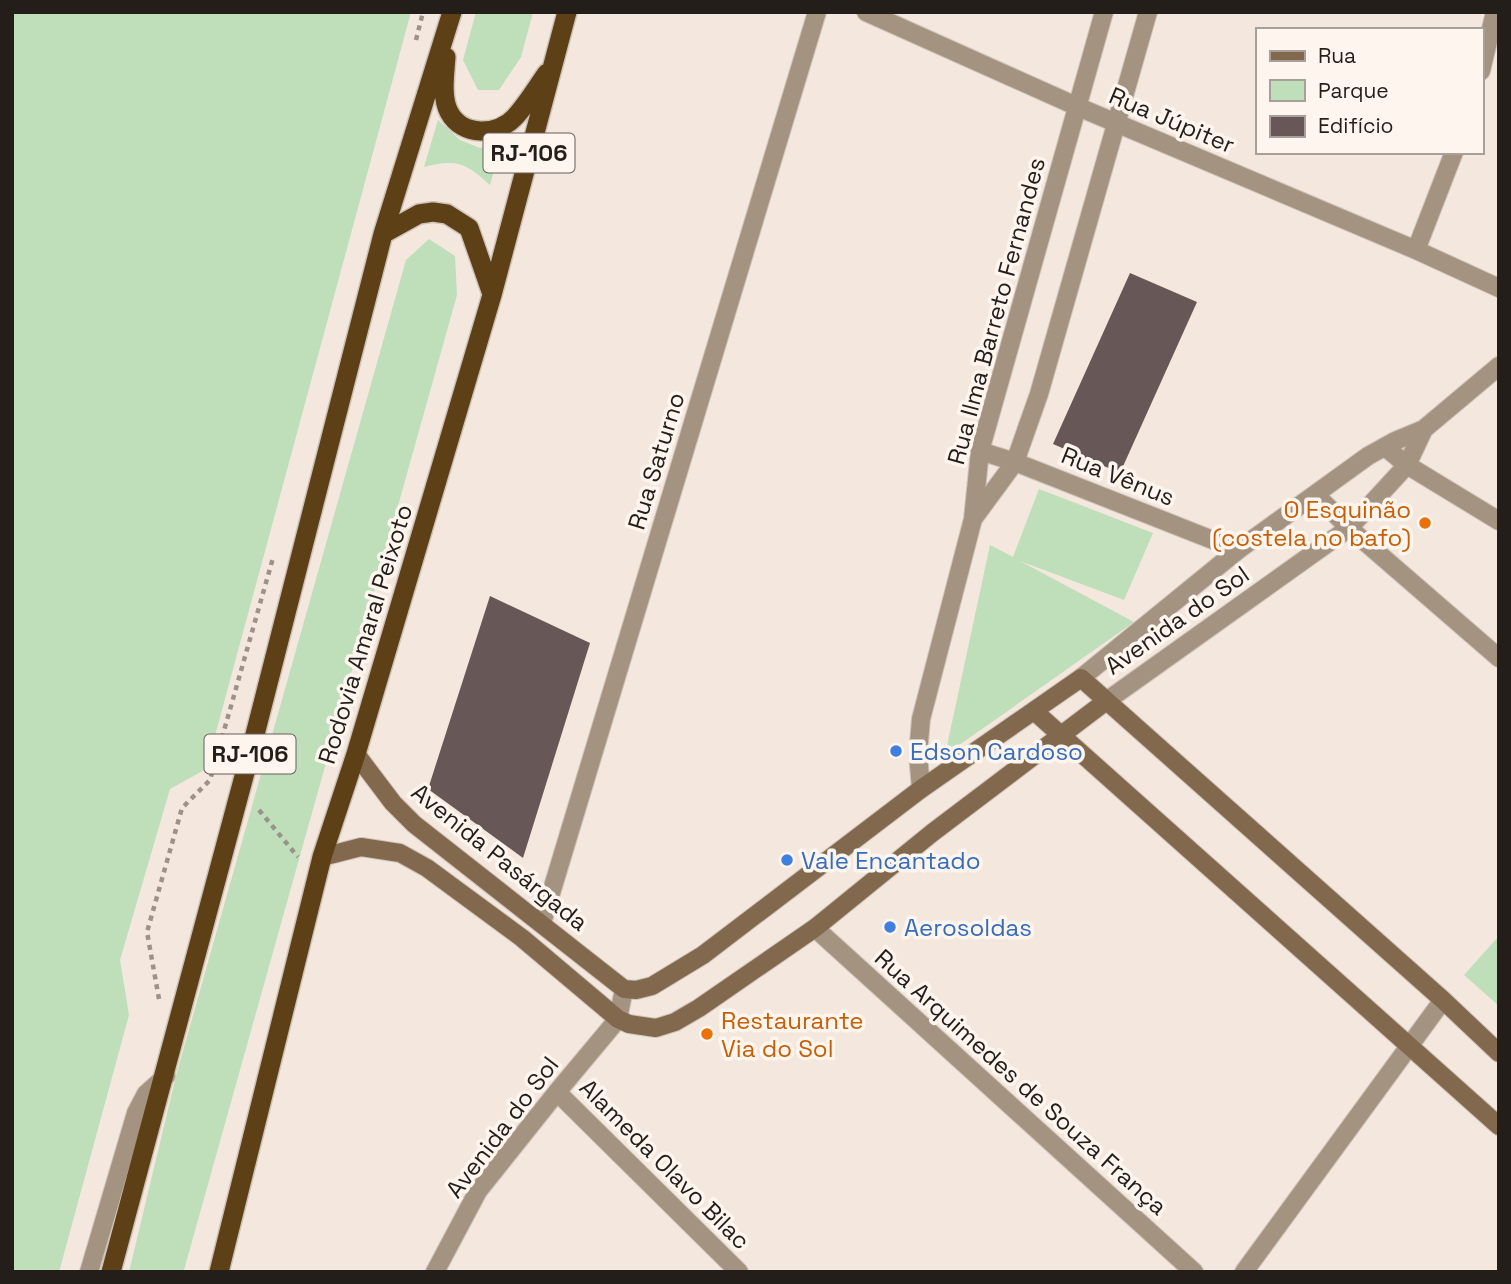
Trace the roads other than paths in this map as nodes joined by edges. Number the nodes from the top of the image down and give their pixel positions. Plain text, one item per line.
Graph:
1 (452, 12) edge
2 (567, 12) edge
3 (817, 12) edge
4 (866, 12) edge
5 (1104, 12) edge
6 (1148, 12) edge
7 (1495, 12) edge
8 (447, 32) junction
9 (1483, 63) edge
10 (553, 65) junction
11 (1076, 106) junction
12 (1116, 122) junction
13 (1453, 154) edge
14 (383, 234) junction
15 (1416, 250) junction
16 (1499, 288) edge
17 (492, 295) junction
18 (1499, 366) edge
19 (1424, 429) junction
20 (1385, 447) junction
21 (980, 451) junction
22 (1015, 462) junction
23 (1407, 465) junction
24 (1316, 495) junction
25 (973, 519) junction
26 (1499, 521) edge
27 (1349, 528) junction
28 (1238, 550) junction
29 (1499, 658) edge
30 (1081, 678) junction
31 (1105, 702) junction
32 (1034, 711) junction
33 (1064, 735) junction
34 (356, 754) junction
35 (921, 789) junction
36 (322, 857) junction
37 (541, 923) junction
38 (815, 928) junction
39 (624, 989) junction
40 (1443, 1000) junction
41 (618, 1019) junction
42 (1409, 1047) junction
43 (1499, 1053) edge
44 (166, 1076) junction
45 (557, 1092) junction
46 (1499, 1126) edge
47 (89, 1272) edge
48 (111, 1272) edge
49 (219, 1272) edge
50 (435, 1272) edge
51 (739, 1272) edge
52 (1194, 1272) edge
53 (1244, 1272) edge

1 - 8 highway, RJ-106
2 - 10 highway, Rodovia Amaral Peixoto / RJ-106
3 - 37 street, Rua Saturno
4 - 11 street, Rua Júpiter
5 - 11 street, Rua Ilma Barreto Fernandes
6 - 12 street
7 - 9 street
8 - 10 highway
8 - 14 highway, RJ-106
10 - 17 highway, Rodovia Amaral Peixoto / RJ-106
11 - 12 street, Rua Júpiter
11 - 21 street, Rua Ilma Barreto Fernandes
12 - 15 street, Rua Júpiter
12 - 22 street
13 - 15 street
14 - 17 highway
14 - 44 highway, RJ-106
15 - 16 street, Rua Júpiter
17 - 34 highway, Rodovia Amaral Peixoto / RJ-106
18 - 19 street
19 - 20 street, Avenida do Sol
19 - 23 street, Avenida do Sol
20 - 23 street
20 - 24 street, Avenida do Sol
21 - 22 street, Rua Vênus
21 - 25 street, Rua Ilma Barreto Fernandes
22 - 25 street
22 - 28 street, Rua Vênus
23 - 26 street
23 - 27 street, Avenida do Sol
24 - 27 street
24 - 28 street, Avenida do Sol
25 - 35 street, Rua Ilma Barreto Fernandes
27 - 29 street
27 - 31 street, Avenida do Sol
28 - 30 street, Avenida do Sol
30 - 31 main road
30 - 32 main road, Avenida do Sol
31 - 33 main road, Avenida do Sol
31 - 40 main road
32 - 33 main road
32 - 35 main road, Avenida do Sol
33 - 38 main road, Avenida do Sol
33 - 42 main road
34 - 36 highway, Rodovia Amaral Peixoto / RJ-106
34 - 37 main road, Avenida Pasárgada
35 - 39 main road, Avenida do Sol
36 - 41 main road, Avenida Pasárgada
36 - 49 highway, Rodovia Amaral Peixoto / RJ-106
37 - 39 main road, Avenida Pasárgada
38 - 41 main road, Avenida do Sol
38 - 52 street, Rua Arquimedes de Souza França
39 - 41 street, Avenida do Sol
40 - 42 street
40 - 43 main road
41 - 45 street, Avenida do Sol
42 - 46 main road
42 - 53 street
44 - 47 street
44 - 48 highway, RJ-106
45 - 50 street, Avenida do Sol
45 - 51 street, Alameda Olavo Bilac

